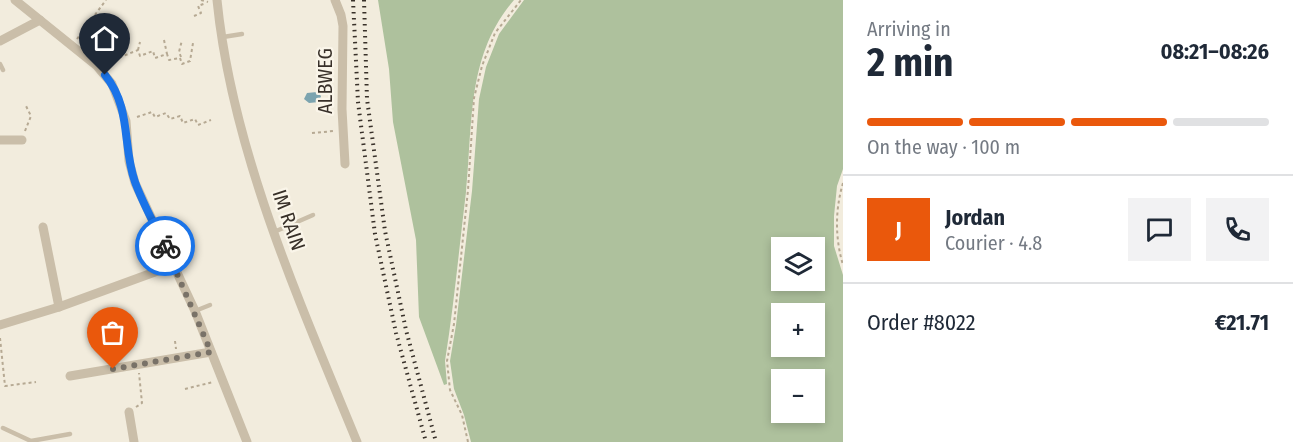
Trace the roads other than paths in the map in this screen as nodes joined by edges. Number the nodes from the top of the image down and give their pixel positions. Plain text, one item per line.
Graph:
1 (15, 0) edge
2 (335, 0) edge
3 (213, 1) edge
4 (40, 20) junction
5 (242, 34) dead end
6 (223, 38) junction
7 (0, 41) edge
8 (0, 64) edge
9 (3, 69) dead end
10 (0, 140) edge
11 (22, 140) road end
12 (345, 164) dead end
13 (313, 215) dead end
14 (44, 227) dead end
15 (274, 232) junction
16 (174, 265) junction
17 (210, 305) dead end
18 (59, 307) junction
19 (195, 311) junction
20 (0, 325) edge
21 (211, 352) junction
22 (70, 376) dead end
23 (129, 412) road end
24 (3, 428) dead end
25 (70, 434) dead end
26 (134, 442) edge
27 (247, 442) edge
28 (357, 442) edge

1 - 4 street
2 - 12 street, ALBWEG
3 - 6 street, IM RAIN
4 - 7 street
4 - 16 street
5 - 6 lane
6 - 15 street, IM RAIN
8 - 9 lane
10 - 11 street
13 - 15 lane
14 - 18 street
15 - 28 street, IM RAIN
16 - 18 street
16 - 19 street
17 - 19 lane
18 - 20 street
19 - 21 street
21 - 22 street
21 - 27 street
23 - 26 street
24 - 25 lane

